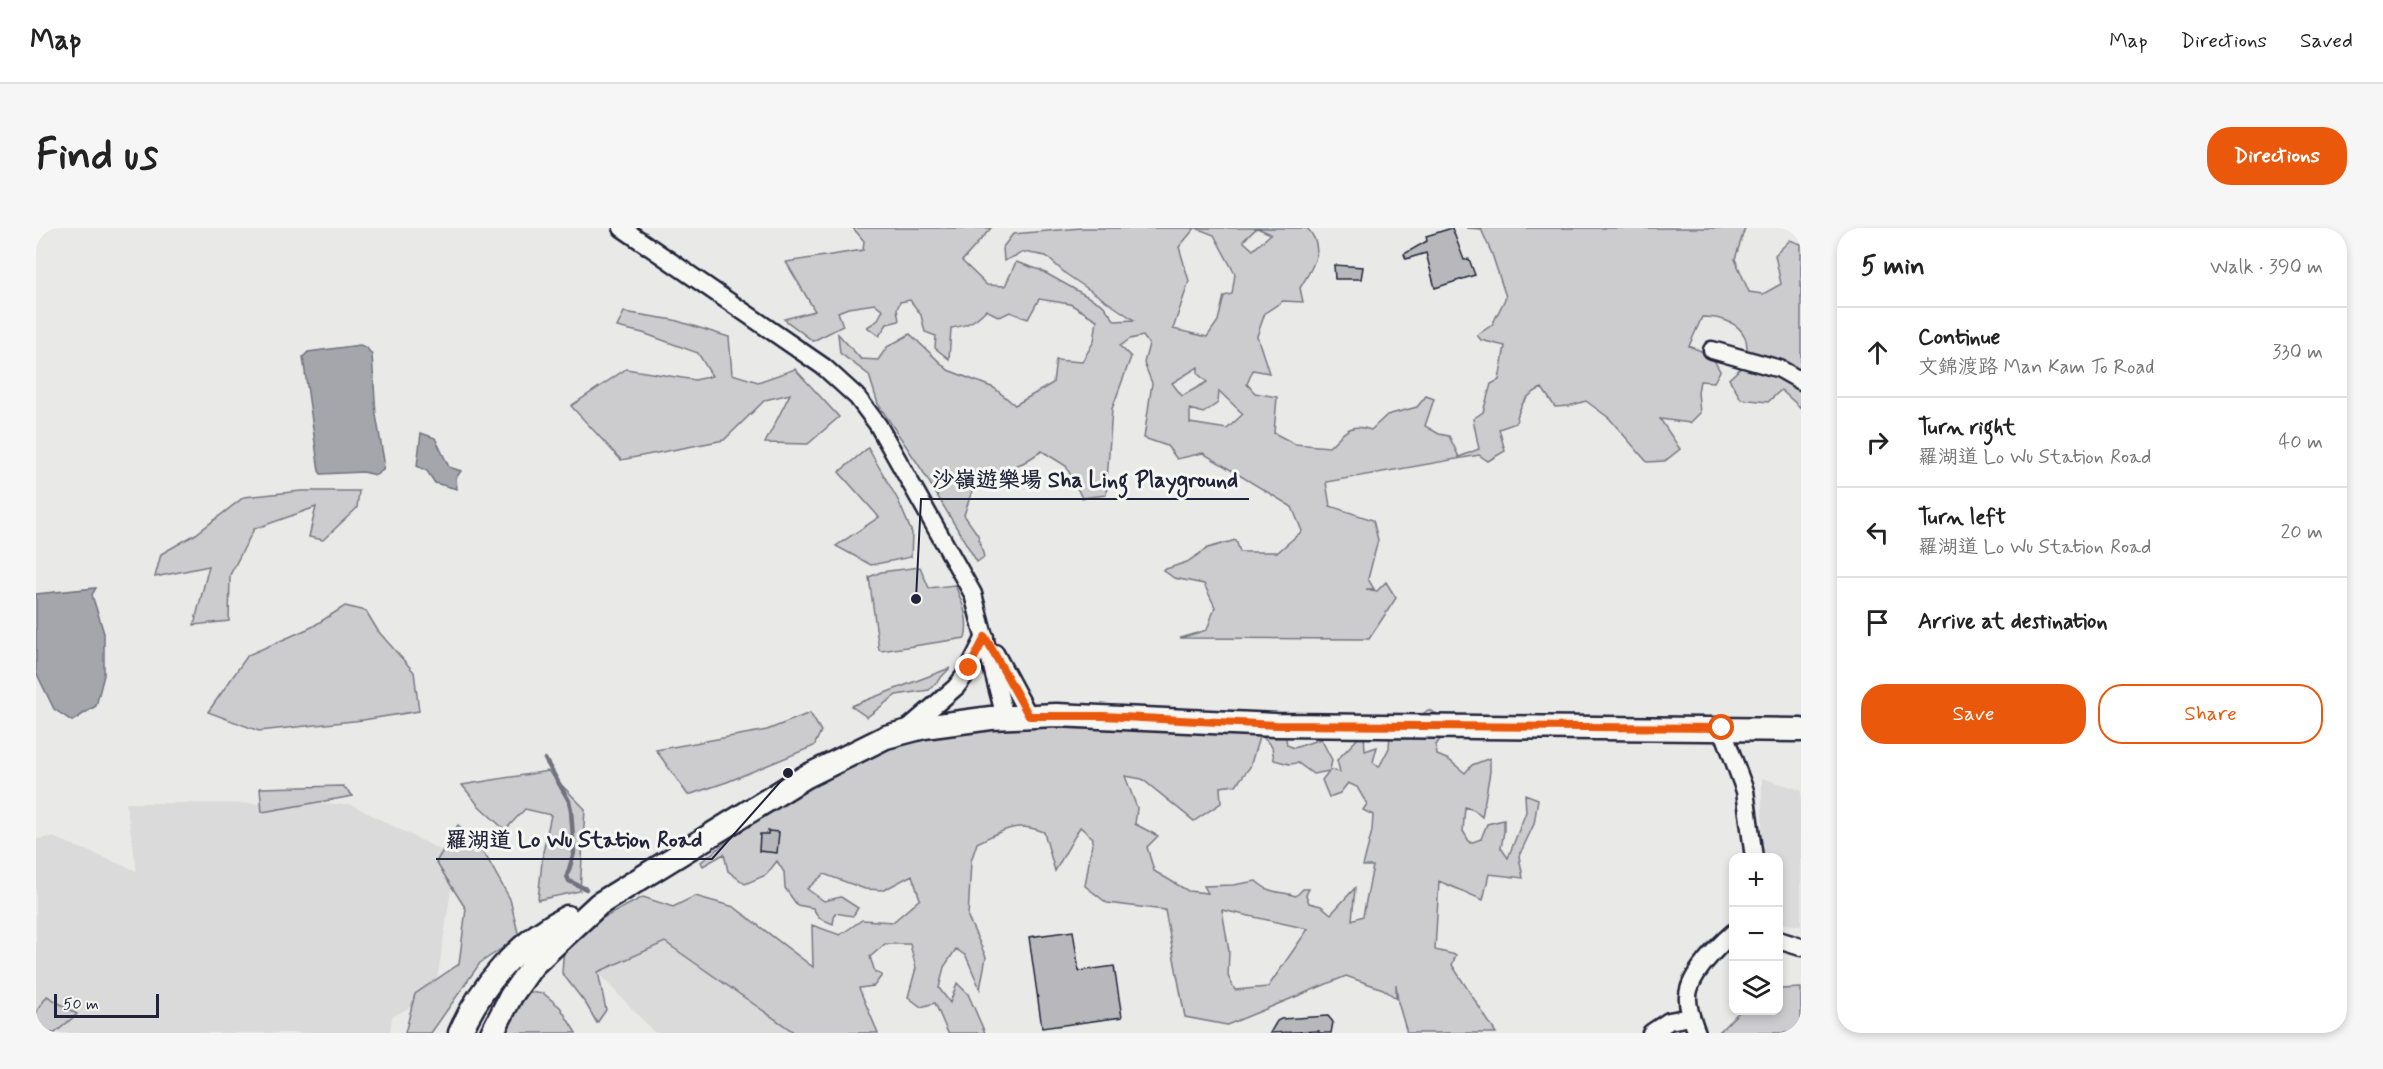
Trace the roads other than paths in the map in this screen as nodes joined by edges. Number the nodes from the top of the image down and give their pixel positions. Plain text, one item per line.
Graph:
1 (631, 230) edge
2 (1712, 350) dead end
3 (1801, 381) edge
4 (985, 637) junction
5 (1029, 716) junction
6 (1005, 717) junction
7 (1722, 728) junction
8 (1801, 730) edge
9 (903, 732) junction
10 (1753, 853) edge
11 (599, 904) junction
12 (1729, 938) edge
13 (1783, 941) edge
14 (1801, 947) edge
15 (1691, 1017) junction
16 (460, 1033) edge
17 (492, 1033) edge
18 (1651, 1033) edge
19 (1697, 1033) edge

1 - 4 street
2 - 3 street
4 - 5 street
4 - 6 street
4 - 9 street
5 - 6 main road
5 - 7 main road
6 - 9 main road
7 - 8 main road
7 - 10 street
9 - 11 main road
11 - 16 main road
11 - 17 main road
12 - 15 street
13 - 14 street
15 - 18 street
15 - 19 street

